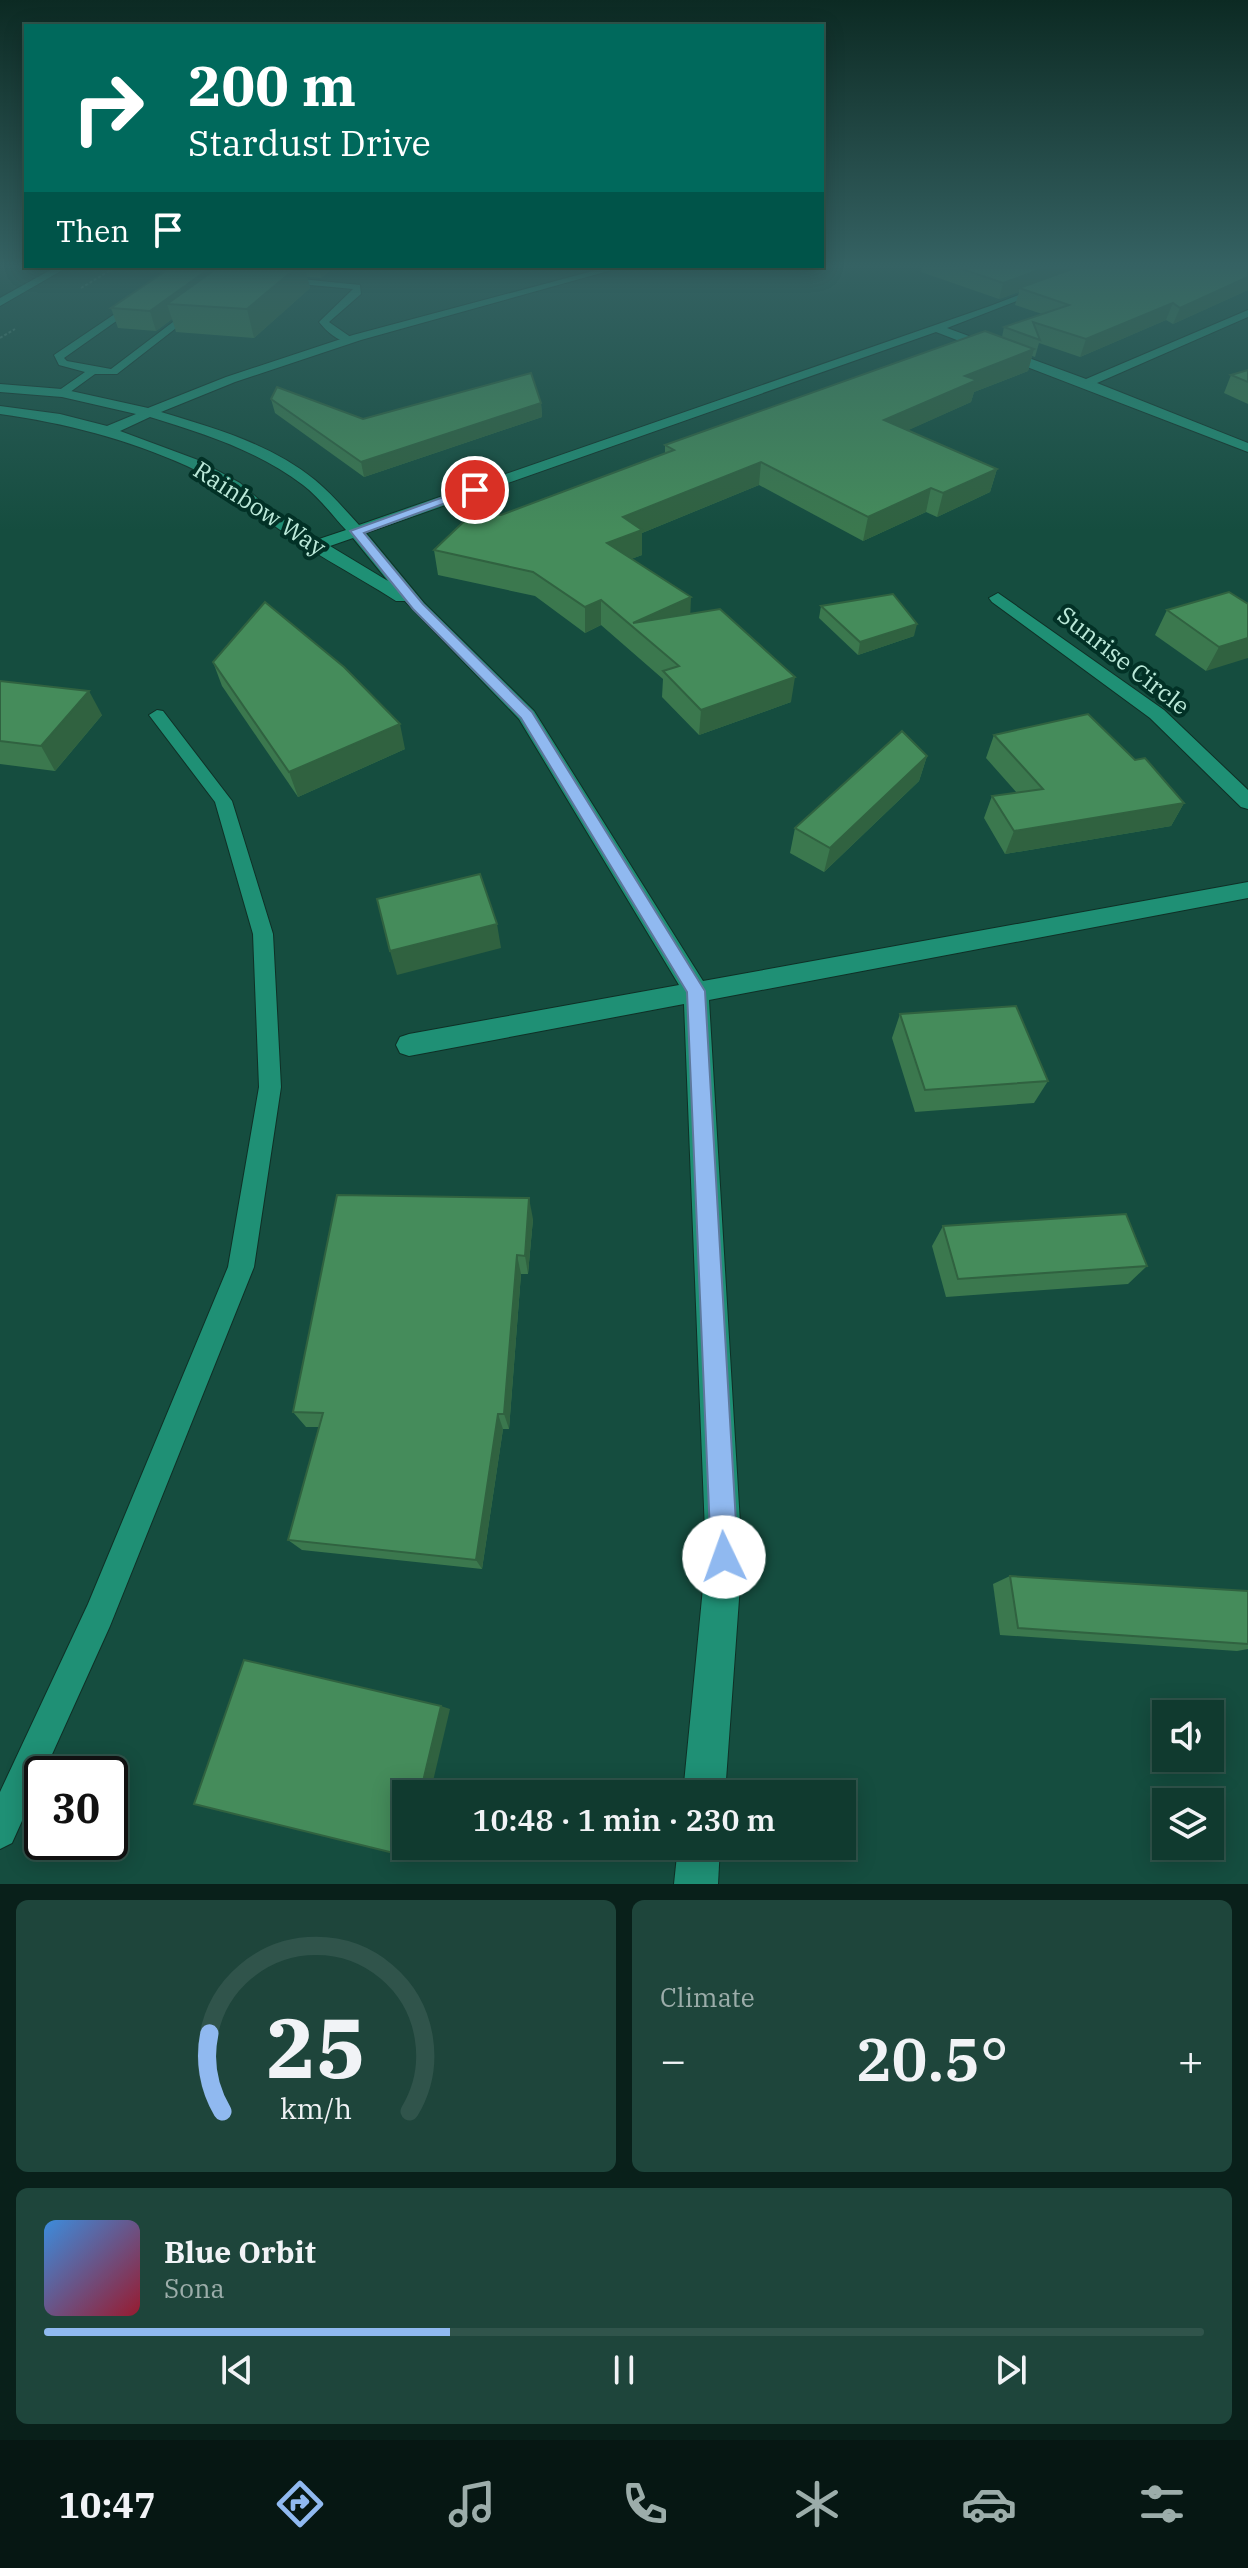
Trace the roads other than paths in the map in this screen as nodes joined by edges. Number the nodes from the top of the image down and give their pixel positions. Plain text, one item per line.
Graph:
1 (60, 356) edge
2 (134, 356) edge
3 (296, 356) edge
4 (855, 356) edge
5 (1012, 356) edge
6 (1149, 356) edge
7 (93, 371) junction
8 (1086, 383) junction
9 (0, 388) edge
10 (62, 393) junction
11 (0, 410) edge
12 (147, 412) junction
13 (108, 431) junction
14 (1248, 448) edge
15 (356, 531) junction
16 (317, 545) junction
17 (998, 598) dead end
18 (418, 607) junction
19 (157, 715) dead end
20 (1248, 802) edge
21 (1248, 890) edge
22 (696, 991) junction
23 (409, 1045) dead end
24 (705, 1780) edge
25 (0, 1831) edge
26 (698, 1860) edge
27 (696, 1884) edge

1 - 7 lane
2 - 7 lane
3 - 12 street
4 - 15 street
5 - 8 street
6 - 8 street
7 - 10 lane
8 - 14 street
9 - 10 street, Rainbow Way
10 - 12 street, Rainbow Way
11 - 13 street, Rainbow Way
12 - 13 street
12 - 15 street, Rainbow Way
13 - 16 street, Rainbow Way
15 - 16 street
15 - 18 street, Rainbow Way
16 - 18 street, Rainbow Way
17 - 20 street, Sunrise Circle
18 - 22 street, Rainbow Way
19 - 25 lane
21 - 22 street
22 - 23 street
22 - 24 street, Rainbow Way
26 - 27 street

